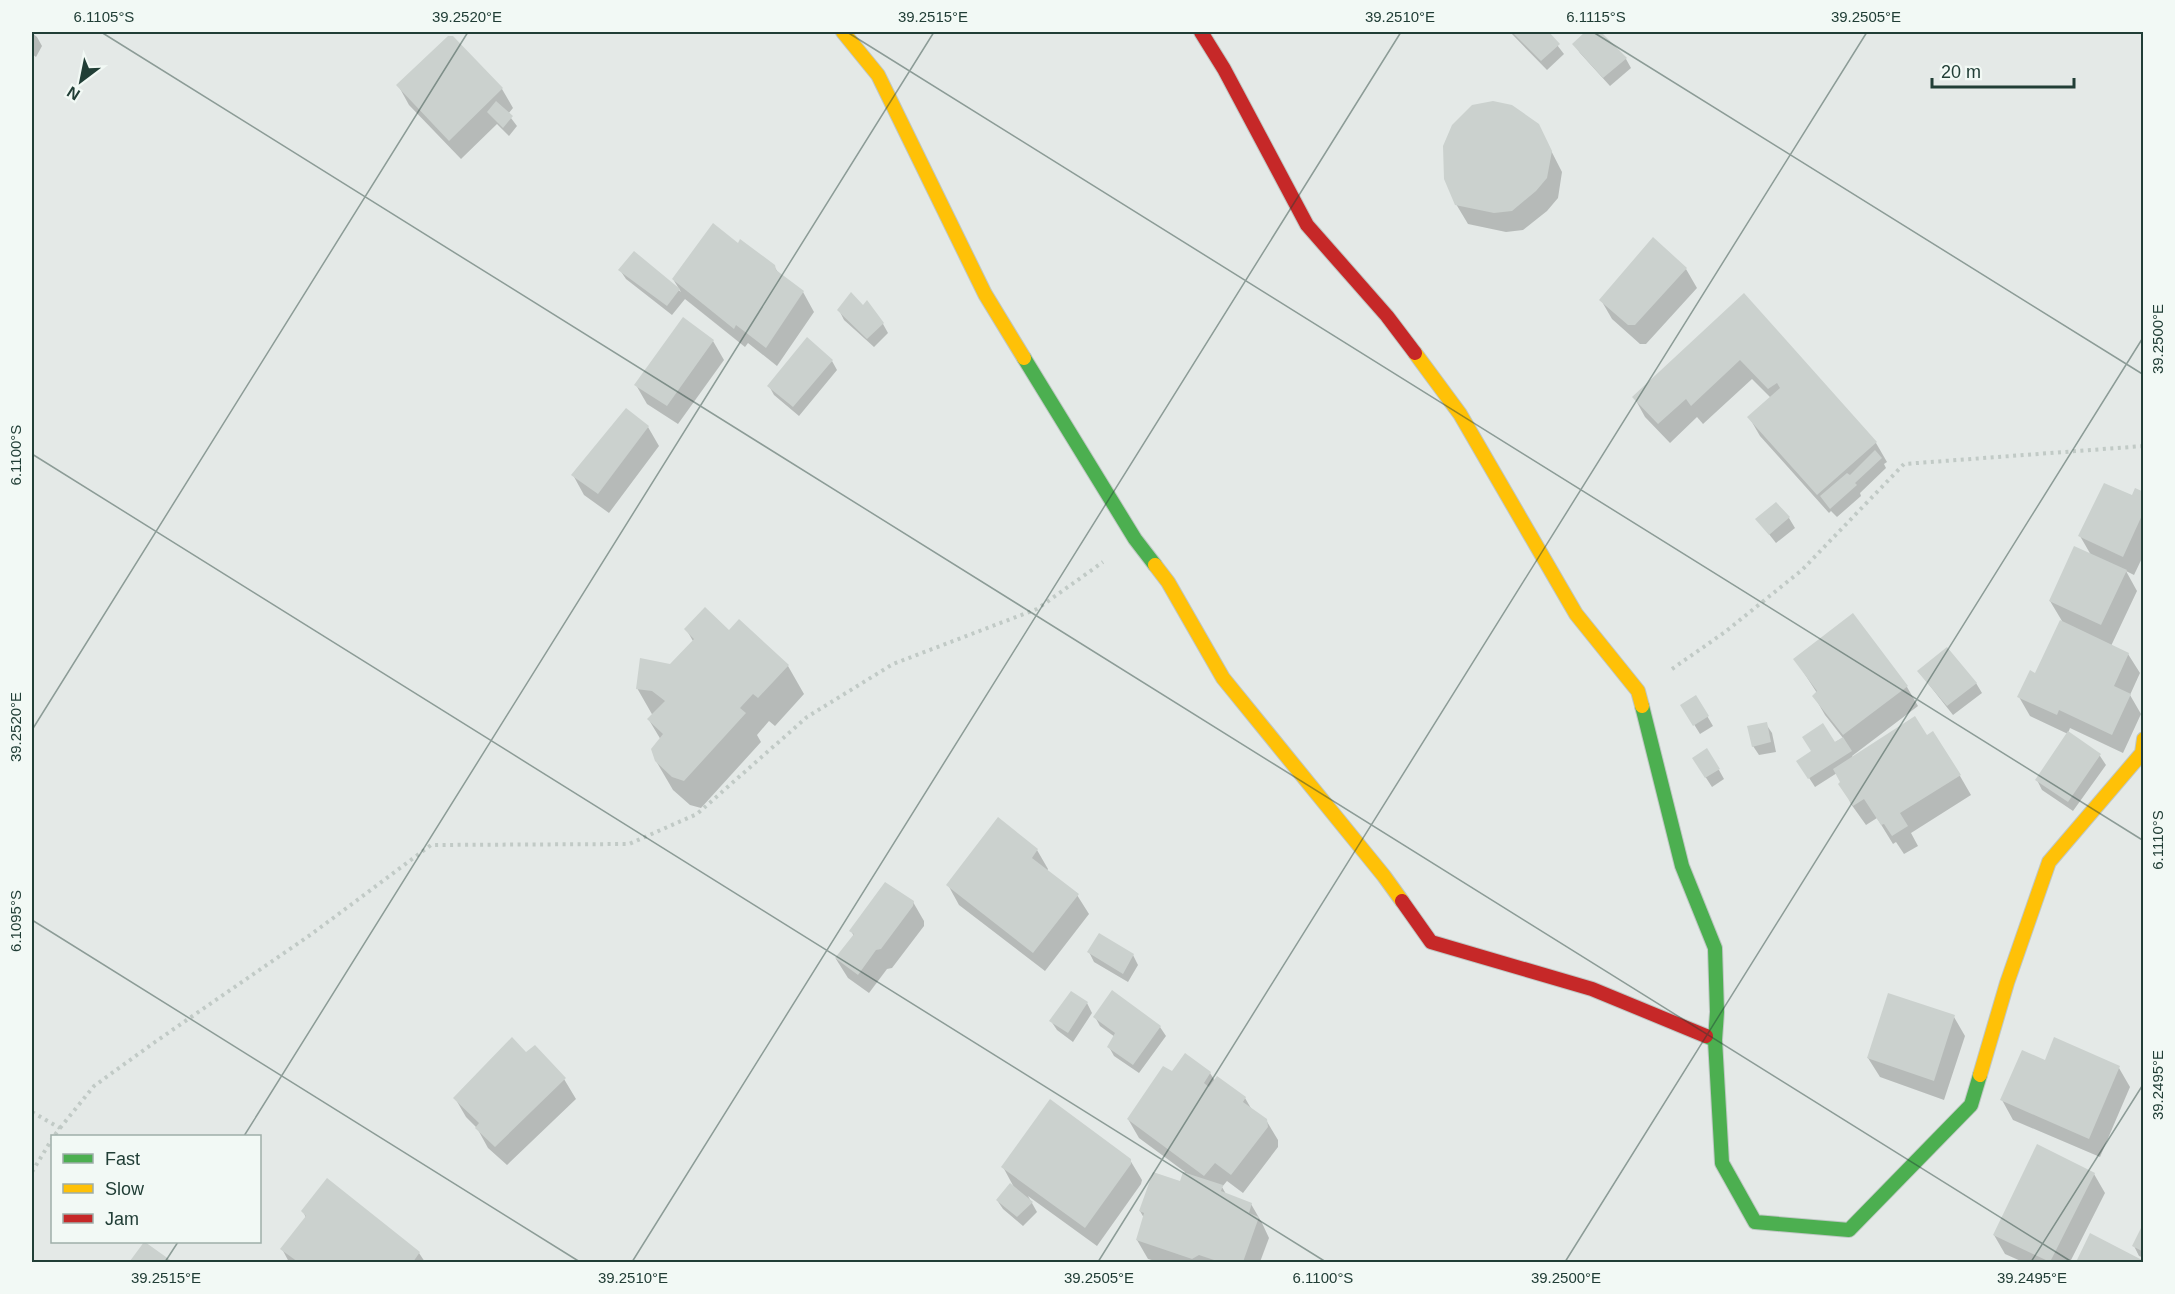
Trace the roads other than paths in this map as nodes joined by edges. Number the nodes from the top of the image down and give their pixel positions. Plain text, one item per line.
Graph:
1 (843, 32) edge
2 (1201, 32) edge
3 (2144, 739) edge
4 (1715, 1040) junction

1 - 4 street
2 - 4 street
3 - 4 street

